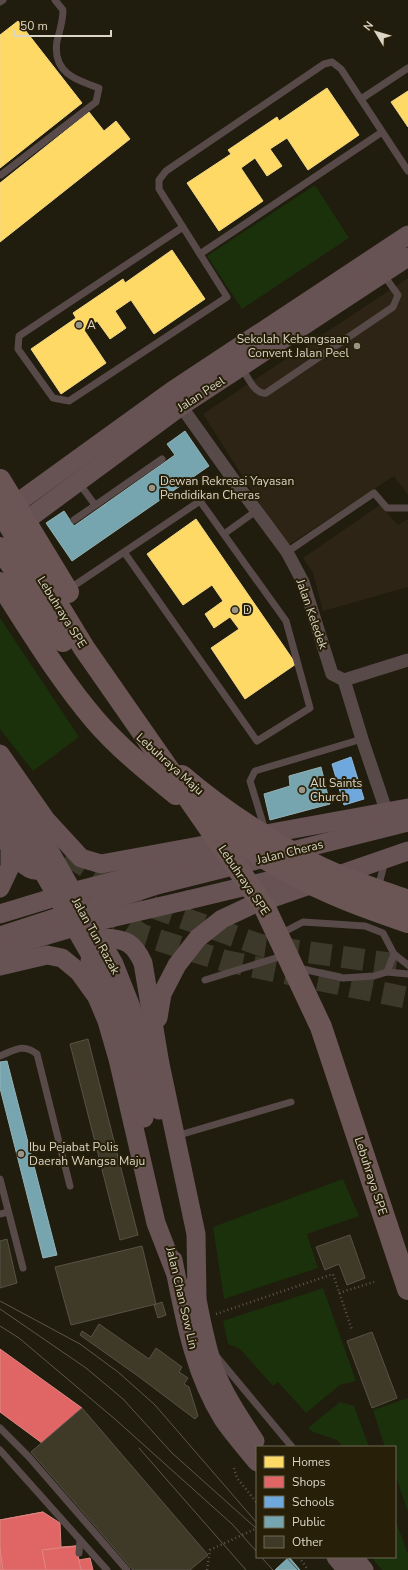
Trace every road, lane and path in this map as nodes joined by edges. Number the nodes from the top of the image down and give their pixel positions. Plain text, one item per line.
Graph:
1 (3, 0) edge
2 (55, 0) edge
3 (0, 2) edge
4 (408, 68) edge
5 (361, 99) junction
6 (382, 132) junction
7 (408, 171) edge
8 (1, 175) dead end
9 (183, 227) junction
10 (408, 235) edge
11 (200, 254) junction
12 (408, 257) edge
13 (383, 273) junction
14 (242, 367) junction
15 (176, 399) junction
16 (162, 459) dead end
17 (0, 480) edge
18 (78, 481) junction
19 (40, 486) junction
20 (52, 503) junction
21 (95, 505) junction
22 (408, 508) edge
23 (0, 510) edge
24 (256, 511) junction
25 (0, 515) edge
26 (74, 520) dead end
27 (224, 534) junction
28 (0, 540) edge
29 (0, 548) edge
30 (124, 552) junction
31 (286, 552) junction
32 (0, 583) edge
33 (75, 585) dead end
34 (408, 660) edge
35 (344, 680) junction
36 (362, 739) junction
37 (0, 754) edge
38 (0, 777) edge
39 (0, 803) edge
40 (408, 808) edge
41 (387, 813) junction
42 (408, 814) edge
43 (46, 820) junction
44 (408, 822) edge
45 (408, 830) edge
46 (266, 833) junction
47 (5, 838) edge
48 (408, 841) edge
49 (408, 851) edge
50 (385, 859) junction
51 (0, 888) edge
52 (64, 894) junction
53 (408, 901) edge
54 (102, 902) junction
55 (0, 914) edge
56 (408, 922) edge
57 (82, 925) junction
58 (366, 926) junction
59 (0, 936) edge
60 (0, 949) edge
61 (394, 954) junction
62 (279, 957) junction
63 (408, 964) edge
64 (0, 966) edge
65 (387, 972) junction
66 (408, 974) edge
67 (206, 980) dead end
68 (97, 997) junction
69 (155, 1031) junction
70 (0, 1056) edge
71 (291, 1102) dead end
72 (152, 1114) junction
73 (176, 1136) junction
74 (0, 1179) edge
75 (70, 1186) dead end
76 (8, 1212) junction
77 (0, 1214) edge
78 (408, 1245) edge
79 (23, 1268) dead end
80 (175, 1272) junction
81 (374, 1282) dead end
82 (408, 1289) edge
83 (339, 1293) junction
84 (197, 1298) junction
85 (202, 1328) junction
86 (352, 1330) dead end
87 (0, 1428) edge
88 (259, 1446) edge
89 (291, 1446) edge
90 (0, 1450) edge
91 (256, 1461) edge
92 (234, 1468) dead end
93 (256, 1502) edge
94 (256, 1528) edge
95 (80, 1540) junction
96 (80, 1553) dead end
97 (299, 1558) edge
98 (107, 1570) edge
99 (126, 1570) edge
100 (207, 1570) edge
101 (308, 1570) edge

1 - 3 lane
2 - 8 lane
4 - 5 lane
5 - 6 lane
5 - 9 lane
6 - 7 lane
6 - 11 lane
9 - 11 lane
9 - 11 lane
10 - 15 street, Jalan Peel
12 - 13 street, Jalan Peel
13 - 14 street, Jalan Peel
13 - 14 lane
14 - 15 street, Jalan Peel
15 - 18 street, Jalan Peel
15 - 19 street, Jalan Peel
15 - 24 street, Jalan Keledek
16 - 21 lane
17 - 78 highway, Lebuhraya SPE, bridge
18 - 20 street, Jalan Peel
18 - 21 lane
19 - 20 street
19 - 25 street, Jalan Peel
20 - 28 street, Jalan Peel
21 - 26 lane
22 - 31 lane
23 - 82 highway, Lebuhraya SPE, bridge
24 - 27 lane
24 - 31 street, Jalan Keledek
27 - 30 lane
27 - 30 lane
29 - 53 highway, Lebuhraya Maju, bridge
30 - 33 lane
31 - 35 street, Jalan Keledek
32 - 56 highway, Lebuhraya Maju, bridge
34 - 35 street
35 - 36 street
36 - 41 street
36 - 46 lane
37 - 43 street
38 - 52 street, Jalan Tun Razak, bridge
39 - 52 street, Jalan Tun Razak, bridge
40 - 41 street
41 - 46 street
42 - 52 street, bridge
43 - 46 street
43 - 47 street
44 - 54 street, Jalan Cheras
45 - 54 street, Jalan Cheras
47 - 51 street
48 - 57 street, bridge
49 - 50 street
50 - 58 lane
50 - 69 street
52 - 55 street
52 - 57 street, Jalan Tun Razak, bridge
54 - 59 street, Jalan Cheras
57 - 60 street
57 - 72 street, Jalan Tun Razak, bridge
58 - 61 lane
58 - 62 lane
61 - 63 lane
61 - 65 lane
62 - 65 lane
62 - 67 lane
64 - 68 street
65 - 66 lane
68 - 69 street
68 - 80 street
69 - 73 street
70 - 75 lane
71 - 73 lane
72 - 80 street, Jalan Chan Sow Lin
72 - 84 street, Jalan Chan Sow Lin
73 - 84 street
74 - 76 lane
76 - 77 lane
76 - 79 lane
80 - 91 street, Jalan Chan Sow Lin
81 - 83 path
83 - 85 path
83 - 86 path
84 - 85 street, Jalan Chan Sow Lin
85 - 88 street, Jalan Chan Sow Lin
85 - 89 lane
87 - 99 lane
90 - 95 lane
92 - 93 path
94 - 100 path, bridge
95 - 96 lane
95 - 98 lane
97 - 101 path

